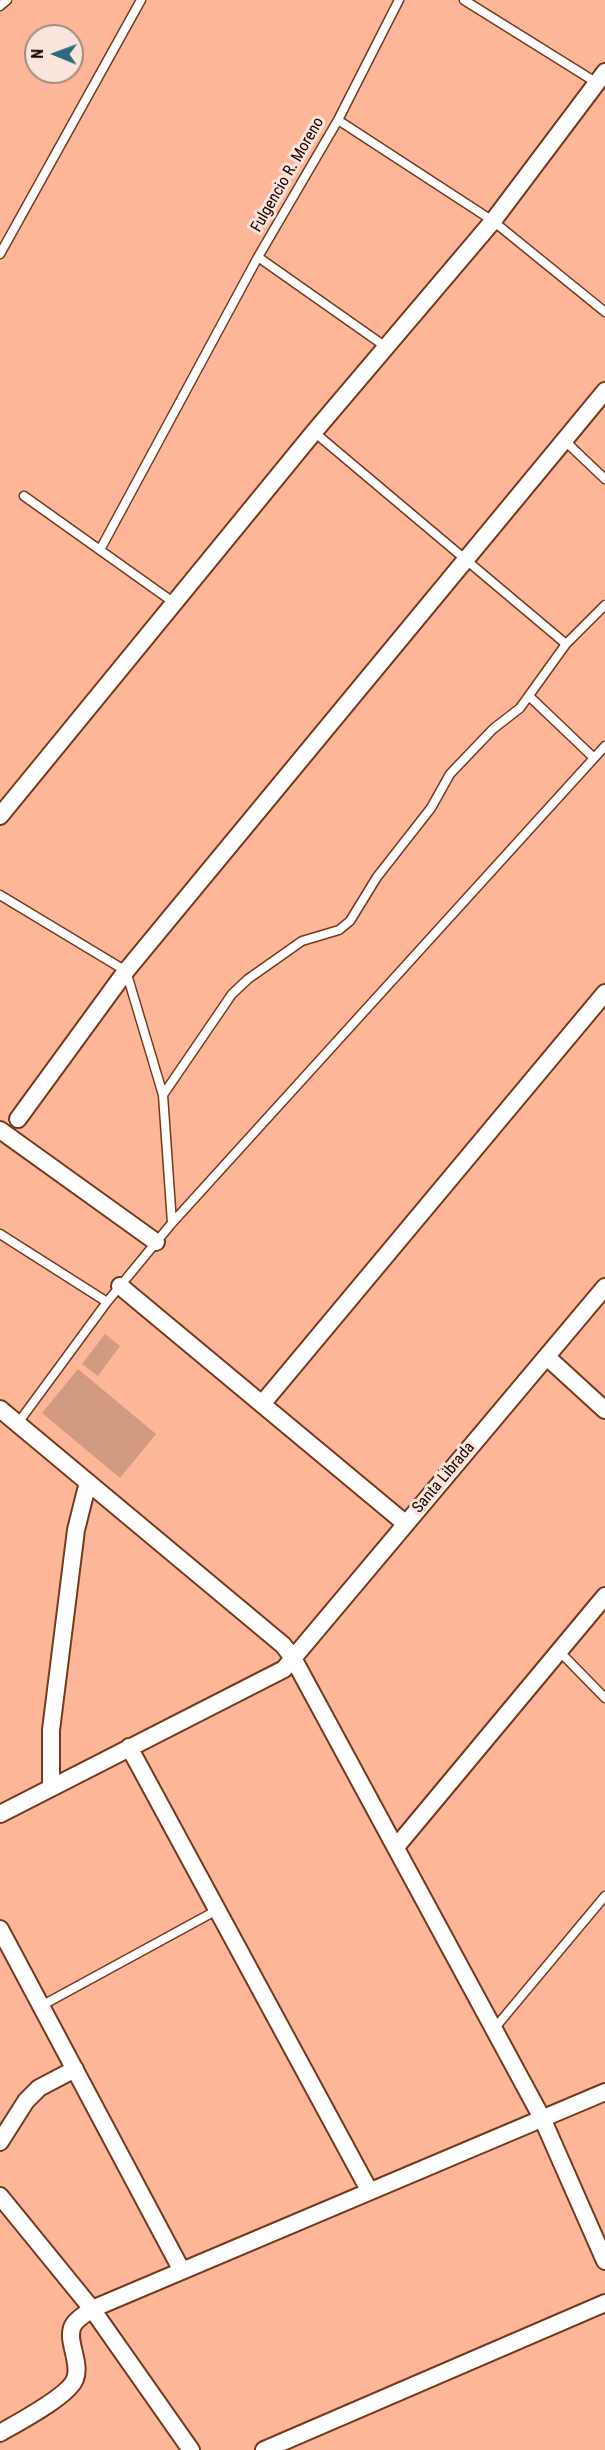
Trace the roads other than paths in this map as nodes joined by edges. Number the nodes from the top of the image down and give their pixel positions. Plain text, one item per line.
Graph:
1 (7, 0) edge
2 (141, 0) edge
3 (399, 0) edge
4 (464, 0) edge
5 (0, 6) edge
6 (601, 77) edge
7 (338, 120) junction
8 (493, 221) junction
9 (0, 254) edge
10 (258, 258) junction
11 (605, 312) edge
12 (386, 347) junction
13 (605, 391) edge
14 (314, 432) junction
15 (564, 440) junction
16 (605, 479) edge
17 (24, 496) dead end
18 (101, 548) junction
19 (466, 560) junction
20 (173, 602) junction
21 (605, 605) edge
22 (566, 644) junction
23 (529, 696) junction
24 (605, 746) edge
25 (594, 758) junction
26 (0, 816) edge
27 (0, 895) edge
28 (126, 972) junction
29 (605, 993) edge
30 (163, 1095) junction
31 (18, 1119) dead end
32 (0, 1130) edge
33 (172, 1223) junction
34 (0, 1234) edge
35 (156, 1242) junction
36 (120, 1286) junction
37 (605, 1287) edge
38 (107, 1302) junction
39 (546, 1357) junction
40 (262, 1404) junction
41 (0, 1409) edge
42 (605, 1410) edge
43 (18, 1423) junction
44 (88, 1482) junction
45 (406, 1524) junction
46 (605, 1596) edge
47 (558, 1650) junction
48 (288, 1664) junction
49 (605, 1698) edge
50 (129, 1747) junction
51 (51, 1788) junction
52 (0, 1814) edge
53 (396, 1847) junction
54 (605, 1896) edge
55 (219, 1909) junction
56 (0, 1929) edge
57 (41, 2006) junction
58 (494, 2029) junction
59 (75, 2069) junction
60 (605, 2092) edge
61 (542, 2118) junction
62 (0, 2142) edge
63 (369, 2190) junction
64 (0, 2196) edge
65 (605, 2261) edge
66 (181, 2269) junction
67 (605, 2303) edge
68 (92, 2309) junction
69 (0, 2433) edge
70 (191, 2450) edge
71 (264, 2450) edge

1 - 5 lane
2 - 9 lane
3 - 7 lane, Fulgencio R. Moreno
4 - 6 lane
6 - 8 street
7 - 8 lane
7 - 10 lane, Fulgencio R. Moreno
8 - 11 lane
8 - 12 street
10 - 12 lane, Fulgencio R. Moreno
10 - 18 lane
12 - 14 street
13 - 15 street
14 - 19 lane
14 - 20 street
15 - 16 lane
15 - 19 street
17 - 18 lane
18 - 20 lane
19 - 22 lane
19 - 28 street
20 - 26 street
21 - 22 lane
22 - 23 lane
23 - 25 lane
23 - 30 lane
24 - 25 lane
25 - 33 lane
27 - 28 lane
28 - 30 lane
28 - 31 street
29 - 40 street
30 - 33 lane
32 - 35 street
33 - 35 lane
34 - 38 lane
35 - 36 lane
36 - 38 lane
36 - 40 street
37 - 39 street, Santa Librada
38 - 43 lane
39 - 42 street
39 - 45 street, Santa Librada
40 - 45 street
41 - 43 street
43 - 44 street
44 - 48 street
44 - 51 street
45 - 48 street, Santa Librada
46 - 47 street
47 - 49 lane
47 - 53 street
48 - 50 street
48 - 53 street
50 - 51 street
50 - 55 street
51 - 52 street
53 - 58 street
54 - 58 lane
55 - 57 lane
55 - 63 street
56 - 57 street
57 - 59 street
58 - 61 street
59 - 62 street
59 - 66 street
60 - 61 street
61 - 63 street
61 - 65 street
63 - 66 street
64 - 68 street
66 - 68 street
67 - 71 street
68 - 69 street
68 - 70 street

